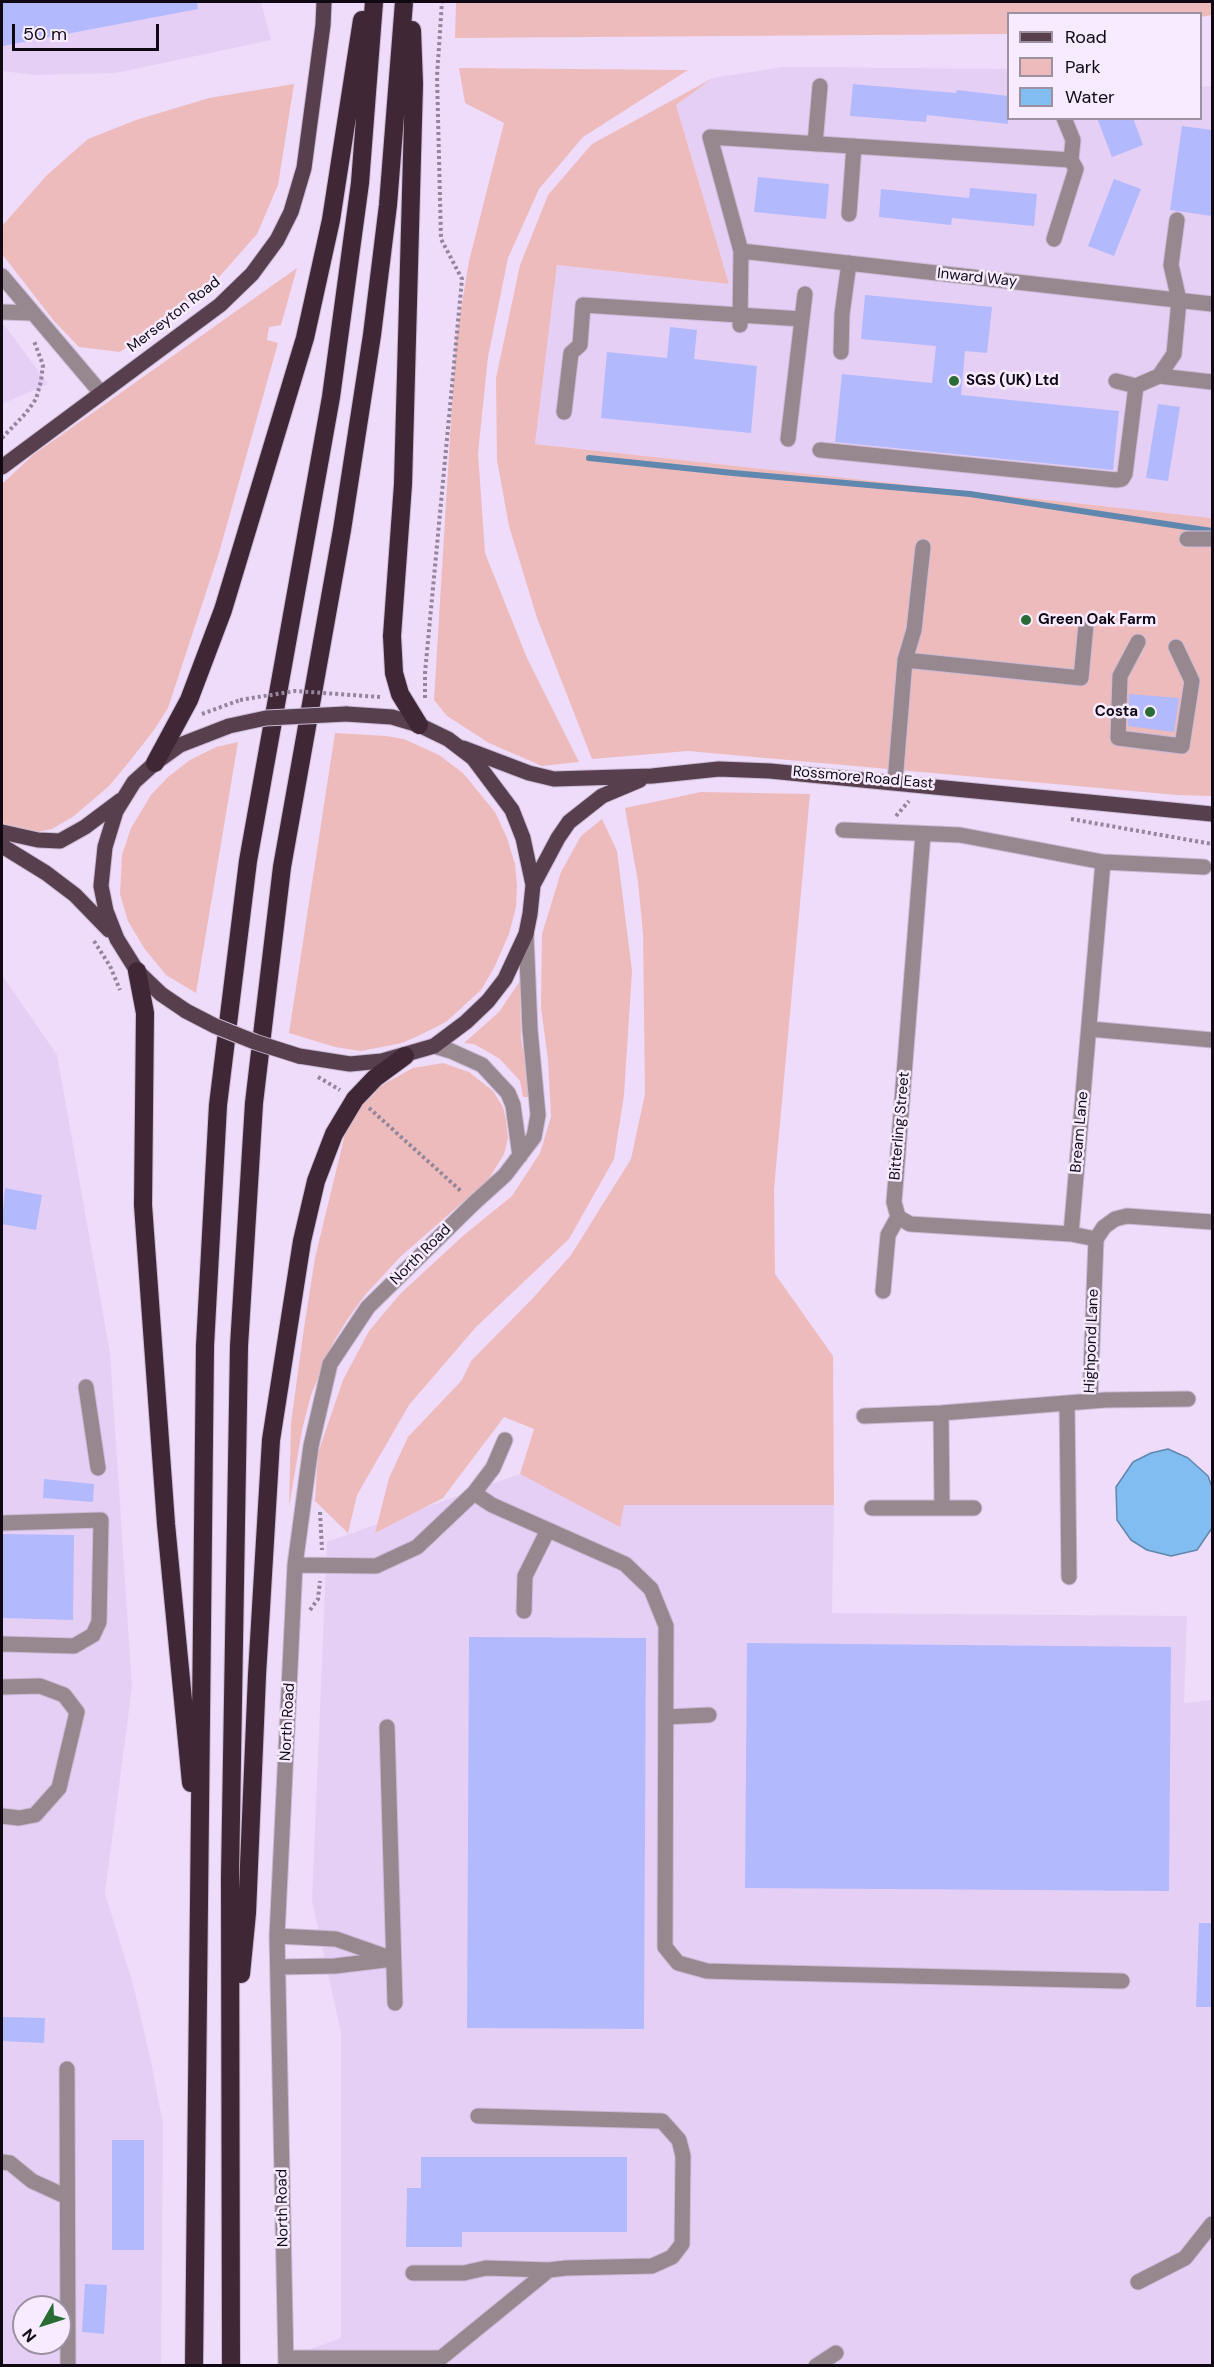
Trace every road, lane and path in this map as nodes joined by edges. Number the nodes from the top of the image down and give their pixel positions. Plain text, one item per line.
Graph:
1 (442, 2) edge
2 (324, 4) edge
3 (369, 7) edge
4 (407, 9) edge
5 (406, 84) junction
6 (359, 85) junction
7 (820, 86) dead end
8 (1065, 120) edge
9 (815, 144) junction
10 (854, 146) junction
11 (1071, 160) junction
12 (849, 214) dead end
13 (1177, 220) dead end
14 (1054, 239) dead end
15 (741, 251) junction
16 (849, 263) junction
17 (2, 276) edge
18 (805, 294) dead end
19 (1179, 300) junction
20 (1212, 304) edge
21 (2, 312) edge
22 (33, 313) junction
23 (802, 319) junction
24 (740, 320) junction
25 (841, 352) dead end
26 (1159, 376) junction
27 (1116, 381) dead end
28 (1212, 382) edge
29 (1136, 386) junction
30 (101, 393) junction
31 (564, 412) dead end
32 (2, 438) edge
33 (788, 439) dead end
34 (820, 450) dead end
35 (2, 467) edge
36 (1187, 539) dead end
37 (1212, 540) edge
38 (923, 547) dead end
39 (1086, 626) dead end
40 (1138, 642) dead end
41 (1176, 647) dead end
42 (905, 660) junction
43 (380, 697) dead end
44 (428, 705) dead end
45 (198, 716) dead end
46 (419, 725) junction
47 (463, 748) junction
48 (155, 763) junction
49 (628, 780) junction
50 (895, 782) junction
51 (126, 796) junction
52 (898, 799) dead end
53 (1212, 814) edge
54 (1065, 818) dead end
55 (843, 830) dead end
56 (892, 831) junction
57 (2, 832) edge
58 (923, 834) junction
59 (1212, 844) edge
60 (2, 846) edge
61 (1102, 862) junction
62 (1204, 867) dead end
63 (533, 885) junction
64 (526, 934) junction
65 (91, 936) dead end
66 (117, 939) junction
67 (137, 971) junction
68 (123, 996) dead end
69 (1090, 1029) junction
70 (1212, 1041) edge
71 (434, 1046) junction
72 (405, 1056) junction
73 (314, 1075) dead end
74 (355, 1099) junction
75 (520, 1156) junction
76 (472, 1203) junction
77 (898, 1217) junction
78 (1212, 1222) edge
79 (1071, 1234) junction
80 (1096, 1239) junction
81 (884, 1291) dead end
82 (86, 1387) dead end
83 (1188, 1399) dead end
84 (1090, 1401) junction
85 (1067, 1403) junction
86 (941, 1413) junction
87 (864, 1416) dead end
88 (504, 1440) dead end
89 (98, 1468) dead end
90 (474, 1493) junction
91 (319, 1505) dead end
92 (942, 1506) junction
93 (872, 1508) dead end
94 (974, 1508) dead end
95 (2, 1523) edge
96 (548, 1530) junction
97 (295, 1565) junction
98 (321, 1565) junction
99 (1069, 1577) dead end
100 (524, 1611) dead end
101 (307, 1616) dead end
102 (2, 1644) edge
103 (2, 1687) edge
104 (709, 1715) dead end
105 (666, 1717) junction
106 (387, 1727) dead end
107 (2, 1816) edge
108 (201, 1873) junction
109 (277, 1936) junction
110 (393, 1959) junction
111 (278, 1967) junction
112 (1122, 1981) dead end
113 (395, 2003) dead end
114 (67, 2069) dead end
115 (230, 2075) junction
116 (478, 2116) dead end
117 (2, 2162) edge
118 (67, 2197) junction
119 (1212, 2224) edge
120 (549, 2270) junction
121 (413, 2273) dead end
122 (1137, 2282) dead end
123 (836, 2353) dead end
124 (287, 2362) edge
125 (68, 2366) edge
126 (194, 2366) edge
127 (231, 2366) edge
128 (816, 2366) edge

1 - 44 path
2 - 30 main road, Merseyton Road
3 - 6 highway
4 - 5 highway
5 - 46 highway
5 - 115 highway
6 - 48 highway
6 - 108 highway
7 - 9 street
8 - 11 street
9 - 10 street
9 - 15 street
10 - 11 street
10 - 12 street
11 - 14 street
13 - 19 street
15 - 16 street, Inward Way
15 - 24 street
16 - 19 street, Inward Way
16 - 25 street
17 - 22 street
18 - 23 street
19 - 20 street, Inward Way
19 - 26 street
21 - 22 street
22 - 30 street
22 - 32 path
23 - 24 street
23 - 33 street
24 - 31 street
26 - 28 street
26 - 29 street
27 - 29 street
29 - 34 street
30 - 35 main road, Merseyton Road
36 - 37 street
38 - 42 street
39 - 42 street
40 - 41 street
42 - 50 street
43 - 45 path, bridge
46 - 47 main road
46 - 48 main road, bridge
47 - 49 main road, Rossmore Road East
47 - 63 main road
48 - 51 main road
49 - 50 main road, Rossmore Road East
49 - 63 main road, Rossmore Road East
50 - 53 main road, Rossmore Road East
51 - 57 main road
51 - 66 main road
52 - 56 path, Rossmore Road East
54 - 59 path
55 - 56 street
56 - 58 street
58 - 61 street
58 - 77 street, Bitterling Street
60 - 66 main road
61 - 62 street
61 - 69 street, Bream Lane
63 - 64 main road
64 - 71 main road
64 - 75 street, North Road
65 - 68 path
66 - 67 main road
67 - 72 main road, bridge
67 - 108 highway
69 - 70 street
69 - 79 street, Bream Lane
71 - 72 main road
71 - 75 street
72 - 74 highway
73 - 74 path
74 - 76 path
74 - 115 highway
75 - 76 street, North Road
76 - 97 street, North Road
77 - 79 street
77 - 81 street
78 - 80 street
79 - 80 street
80 - 84 street, Highpond Lane
82 - 89 street
83 - 84 street
84 - 85 street, Highpond Lane
85 - 86 street, Highpond Lane
85 - 99 street
86 - 87 street, Highpond Lane
86 - 92 street
88 - 90 street
90 - 96 street
90 - 98 street
91 - 98 path
92 - 93 street
92 - 94 street
95 - 102 street
96 - 100 street
96 - 105 street
97 - 98 street
97 - 109 street, North Road
98 - 101 path
103 - 107 street
104 - 105 street
105 - 112 street
106 - 110 street
108 - 126 highway
109 - 110 street
109 - 111 street, North Road
110 - 111 street
110 - 113 street
111 - 124 street, North Road
114 - 118 street
115 - 127 highway
116 - 120 street
117 - 118 street
118 - 125 street
119 - 122 street
120 - 121 street
120 - 124 street
123 - 128 street

